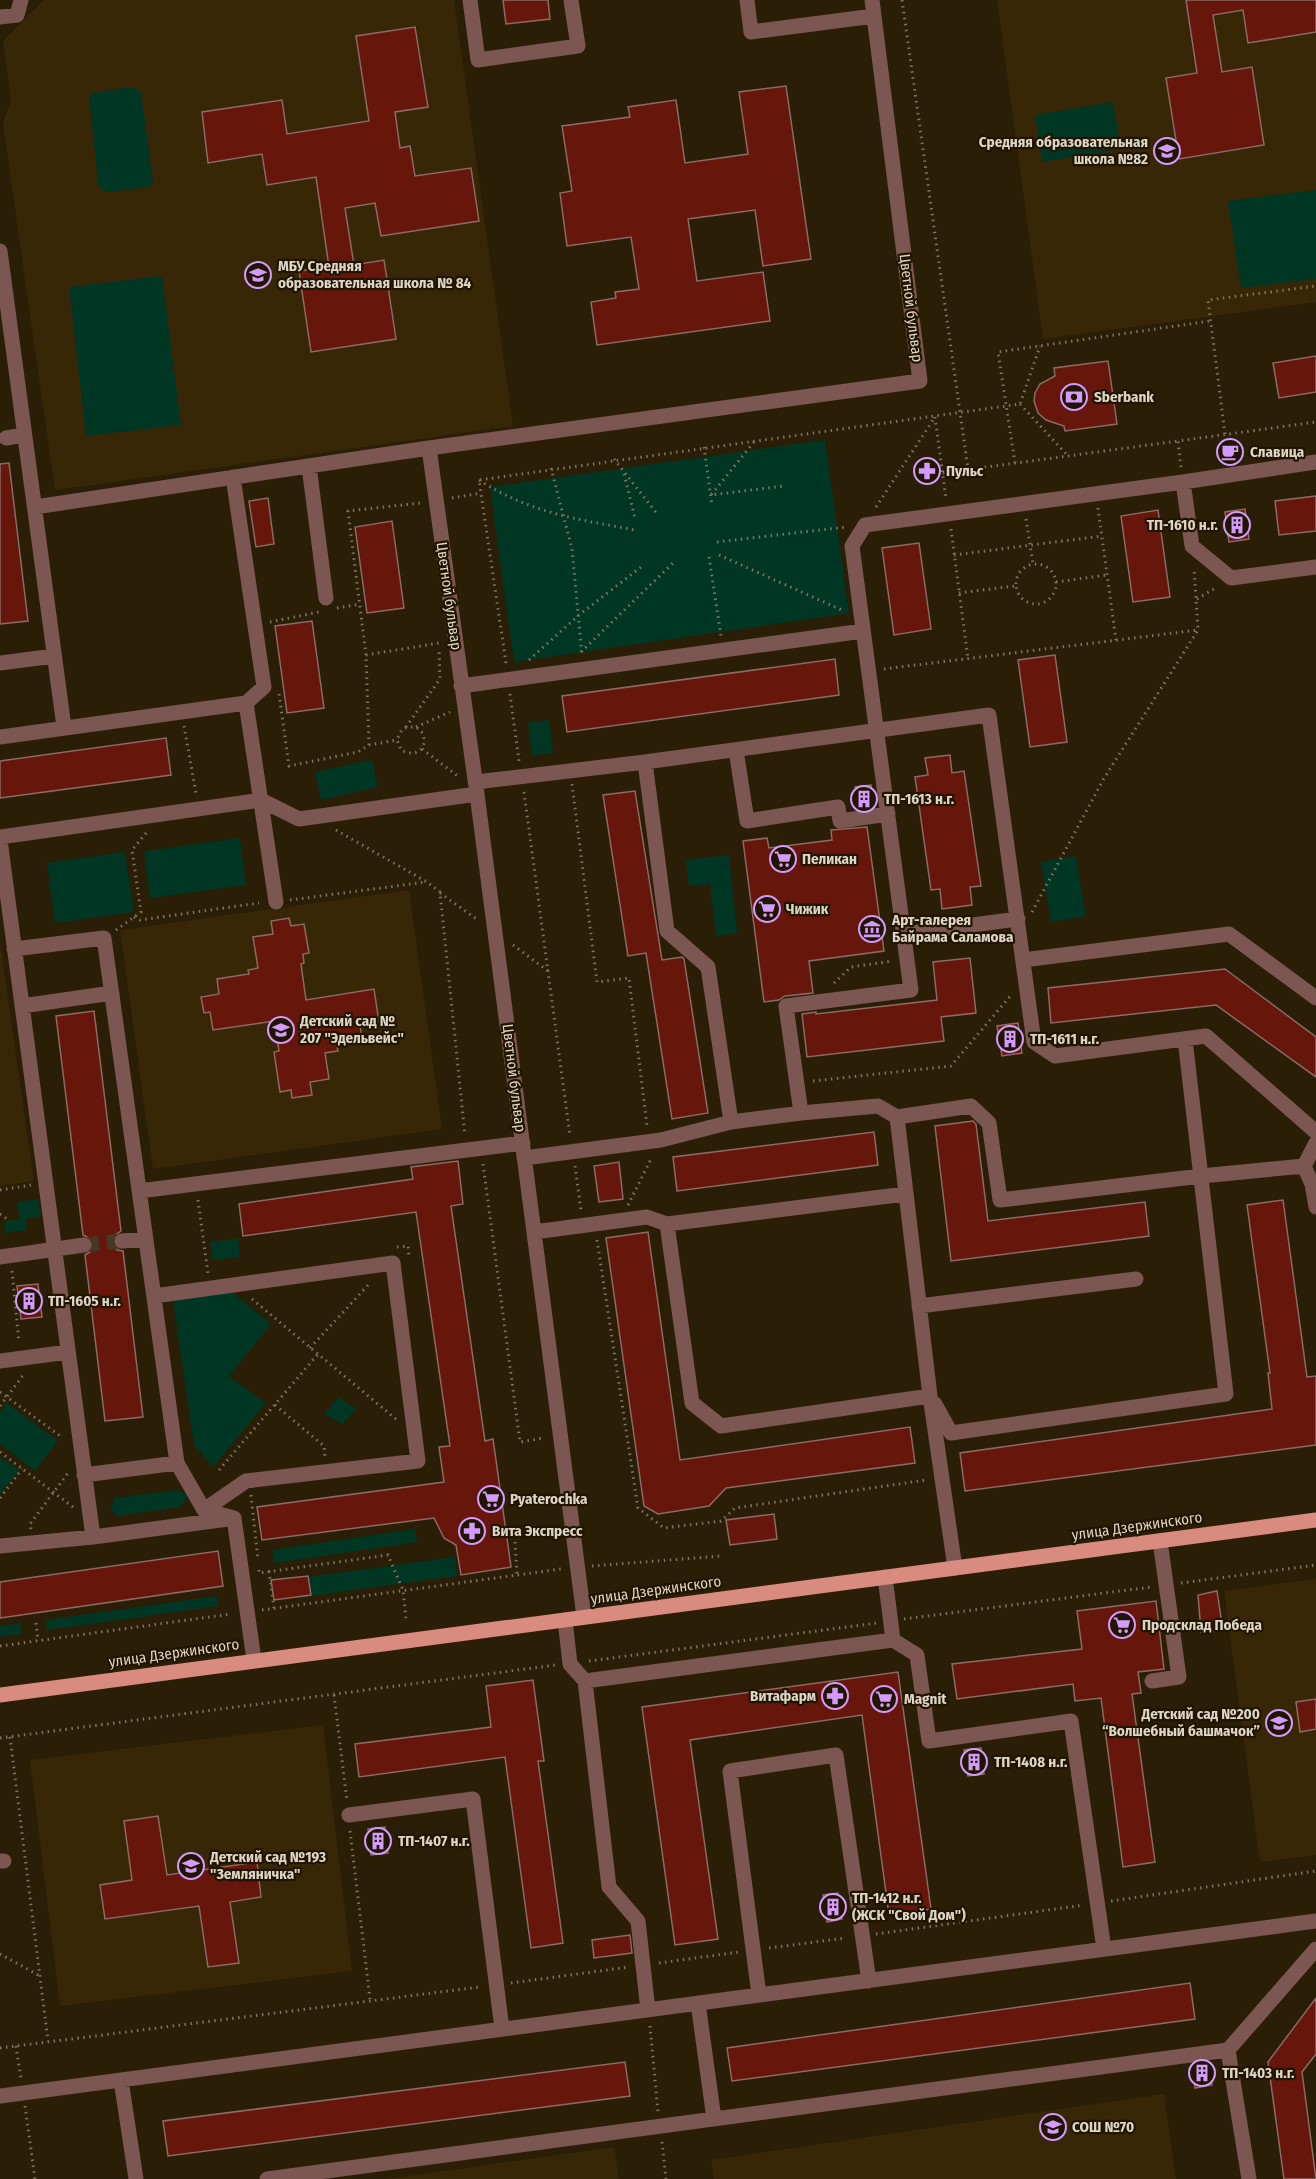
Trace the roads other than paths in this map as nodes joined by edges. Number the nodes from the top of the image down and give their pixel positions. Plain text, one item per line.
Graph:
1 (21, 0) edge
2 (470, 0) edge
3 (571, 0) edge
4 (747, 0) edge
5 (872, 0) edge
6 (874, 16) junction
7 (0, 17) edge
8 (0, 251) edge
9 (24, 435) junction
10 (6, 438) dead end
11 (429, 448) junction
12 (1316, 462) edge
13 (309, 466) junction
14 (232, 477) junction
15 (1183, 482) junction
16 (34, 507) junction
17 (1316, 567) edge
18 (330, 606) road end
19 (862, 626) junction
20 (54, 656) junction
21 (0, 663) edge
22 (461, 686) junction
23 (246, 703) junction
24 (64, 727) junction
25 (876, 730) junction
26 (0, 737) edge
27 (736, 750) junction
28 (645, 762) junction
29 (476, 784) junction
30 (261, 800) junction
31 (888, 814) junction
32 (0, 838) edge
33 (276, 902) dead end
34 (1019, 926) junction
35 (905, 934) junction
36 (14, 949) junction
37 (1023, 960) junction
38 (112, 993) junction
39 (1316, 998) edge
40 (22, 1006) junction
41 (1185, 1039) junction
42 (801, 1113) junction
43 (897, 1117) junction
44 (730, 1122) junction
45 (1316, 1132) edge
46 (1316, 1143) edge
47 (524, 1151) junction
48 (1304, 1166) junction
49 (1201, 1176) junction
50 (139, 1191) junction
51 (905, 1194) junction
52 (1316, 1207) edge
53 (667, 1224) junction
54 (534, 1232) junction
55 (146, 1239) junction
56 (122, 1241) tunnel mouth
57 (84, 1245) tunnel mouth
58 (55, 1250) junction
59 (3, 1264) edge
60 (1136, 1279) dead end
61 (154, 1296) junction
62 (919, 1306) junction
63 (68, 1352) junction
64 (0, 1361) edge
65 (930, 1396) junction
66 (177, 1463) junction
67 (84, 1475) junction
68 (204, 1510) junction
69 (234, 1518) junction
70 (1316, 1520) edge
71 (93, 1537) junction
72 (1160, 1541) junction
73 (0, 1546) edge
74 (956, 1568) junction
75 (885, 1577) junction
76 (584, 1617) junction
77 (564, 1620) junction
78 (893, 1640) junction
79 (254, 1660) junction
80 (1152, 1681) dead end
81 (585, 1682) junction
82 (0, 1695) edge
83 (348, 1815) road end
84 (1316, 1921) edge
85 (1316, 1949) edge
86 (1104, 1950) junction
87 (869, 1981) junction
88 (759, 1995) junction
89 (698, 2003) junction
90 (648, 2010) junction
91 (502, 2029) junction
92 (1228, 2050) junction
93 (122, 2080) junction
94 (0, 2096) edge
95 (714, 2119) junction
96 (136, 2179) edge
97 (267, 2179) edge
98 (1249, 2179) edge

1 - 7 street
2 - 3 street
4 - 6 street
5 - 6 street, Цветной бульвар
6 - 11 street, Цветной бульвар
8 - 9 street
9 - 10 street
9 - 16 street
11 - 13 street
11 - 22 street, Цветной бульвар
12 - 15 street
13 - 14 street
13 - 18 street
14 - 16 street
14 - 23 street
15 - 17 street
15 - 19 street
16 - 20 street
19 - 22 street
19 - 25 street
20 - 21 street
20 - 24 street
22 - 29 street, Цветной бульвар
23 - 24 street
23 - 30 street
24 - 26 street
25 - 27 street
25 - 31 street
25 - 34 street
27 - 28 street
27 - 31 street
28 - 29 street
28 - 44 street
29 - 30 street
29 - 47 street, Цветной бульвар
30 - 32 street
30 - 33 street
31 - 35 street
32 - 36 street
34 - 35 street
34 - 37 street
35 - 42 street
36 - 38 street
36 - 40 street
37 - 39 street
37 - 41 street
38 - 40 street
38 - 50 street
40 - 58 street
41 - 45 street
41 - 49 street
42 - 43 street
42 - 44 street
43 - 49 street
43 - 51 street
44 - 47 street
46 - 48 street
47 - 50 street
47 - 54 street, Цветной бульвар
48 - 49 street
48 - 52 street
49 - 65 street
50 - 55 street
51 - 53 street
51 - 62 street
53 - 54 street
53 - 65 street
54 - 76 street, Цветной бульвар
55 - 56 street
55 - 61 street
57 - 58 street
58 - 59 street
58 - 63 street
60 - 62 street
61 - 66 street
61 - 68 street
62 - 65 street
63 - 64 street
63 - 67 street
65 - 74 street
66 - 67 street
66 - 68 street
67 - 71 street
68 - 69 street
69 - 71 street
69 - 79 street
70 - 72 main road, улица Дзержинского
71 - 73 street
72 - 74 main road, улица Дзержинского
72 - 80 street
74 - 75 main road, улица Дзержинского
75 - 76 main road, улица Дзержинского
75 - 78 street
76 - 77 main road, улица Дзержинского
77 - 79 main road, улица Дзержинского
77 - 81 street
78 - 81 street
78 - 86 street
79 - 82 main road, улица Дзержинского
81 - 90 street
83 - 91 street
84 - 86 street
85 - 92 street
86 - 87 street
87 - 88 street
87 - 88 street
88 - 89 street
89 - 90 street
89 - 95 street
90 - 91 street
91 - 93 street
92 - 95 street
92 - 98 street
93 - 94 street
93 - 96 street
95 - 97 street

